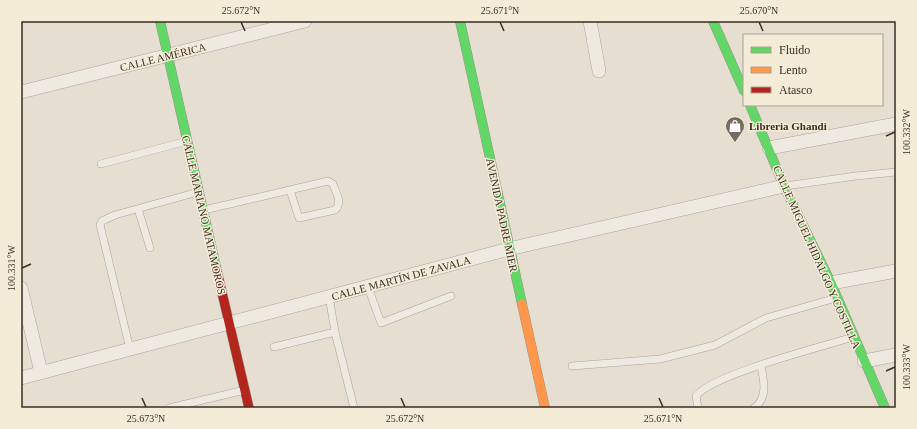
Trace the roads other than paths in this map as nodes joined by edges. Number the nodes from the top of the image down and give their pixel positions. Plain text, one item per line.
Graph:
1 (160, 21) edge
2 (305, 21) edge
3 (460, 21) edge
4 (590, 21) edge
5 (713, 21) edge
6 (168, 56) junction
7 (599, 71) dead end
8 (743, 89) edge
9 (21, 92) edge
10 (750, 106) edge
11 (896, 124) edge
12 (187, 141) junction
13 (769, 148) junction
14 (102, 164) dead end
15 (896, 172) edge
16 (784, 186) junction
17 (290, 190) junction
18 (198, 192) junction
19 (138, 209) junction
20 (203, 211) junction
21 (150, 248) dead end
22 (509, 249) junction
23 (896, 271) edge
24 (830, 283) junction
25 (368, 287) junction
26 (21, 288) edge
27 (450, 296) dead end
28 (329, 297) junction
29 (836, 298) junction
30 (230, 323) junction
31 (335, 332) junction
32 (853, 337) junction
33 (274, 347) dead end
34 (130, 349) junction
35 (896, 355) edge
36 (864, 361) junction
37 (572, 366) dead end
38 (761, 366) junction
39 (41, 372) junction
40 (21, 378) edge
41 (245, 390) junction
42 (169, 408) edge
43 (249, 408) edge
44 (354, 408) edge
45 (545, 408) edge
46 (698, 408) edge
47 (754, 408) edge
48 (885, 408) edge

1 - 6 street, CALLE MARIANO MATAMOROS
2 - 6 street, CALLE AMÉRICA
3 - 22 street, AVENIDA PADRE MIER
4 - 7 street
5 - 8 street
6 - 9 street, CALLE AMÉRICA
6 - 12 street, CALLE MARIANO MATAMOROS
10 - 13 street, CALLE MIGUEL HIDALGO Y COSTILLA
11 - 13 street
12 - 14 lane
12 - 18 street, CALLE MARIANO MATAMOROS
13 - 16 street, CALLE MIGUEL HIDALGO Y COSTILLA
15 - 16 lane
16 - 22 street, CALLE MARTÍN DE ZAVALA
16 - 24 street, CALLE MIGUEL HIDALGO Y COSTILLA
17 - 17 lane
17 - 20 lane
18 - 19 lane
18 - 20 street, CALLE MARIANO MATAMOROS
19 - 21 lane
19 - 34 lane
20 - 30 street, CALLE MARIANO MATAMOROS
22 - 25 street, CALLE MARTÍN DE ZAVALA
22 - 45 street, AVENIDA PADRE MIER
23 - 24 street
24 - 29 street, CALLE MIGUEL HIDALGO Y COSTILLA
25 - 27 lane
25 - 28 street, CALLE MARTÍN DE ZAVALA
26 - 39 street
28 - 30 street, CALLE MARTÍN DE ZAVALA
28 - 31 lane
29 - 32 street, CALLE MIGUEL HIDALGO Y COSTILLA
29 - 37 lane
30 - 34 street, CALLE MARTÍN DE ZAVALA
30 - 41 street, CALLE MARIANO MATAMOROS
31 - 33 lane
31 - 44 lane
32 - 36 street, CALLE MIGUEL HIDALGO Y COSTILLA
32 - 38 lane
34 - 39 street, CALLE MARTÍN DE ZAVALA
35 - 36 street
36 - 48 street, CALLE MIGUEL HIDALGO Y COSTILLA
38 - 46 lane
38 - 47 lane
39 - 40 street, CALLE MARTÍN DE ZAVALA
41 - 42 lane
41 - 43 street, CALLE MARIANO MATAMOROS

